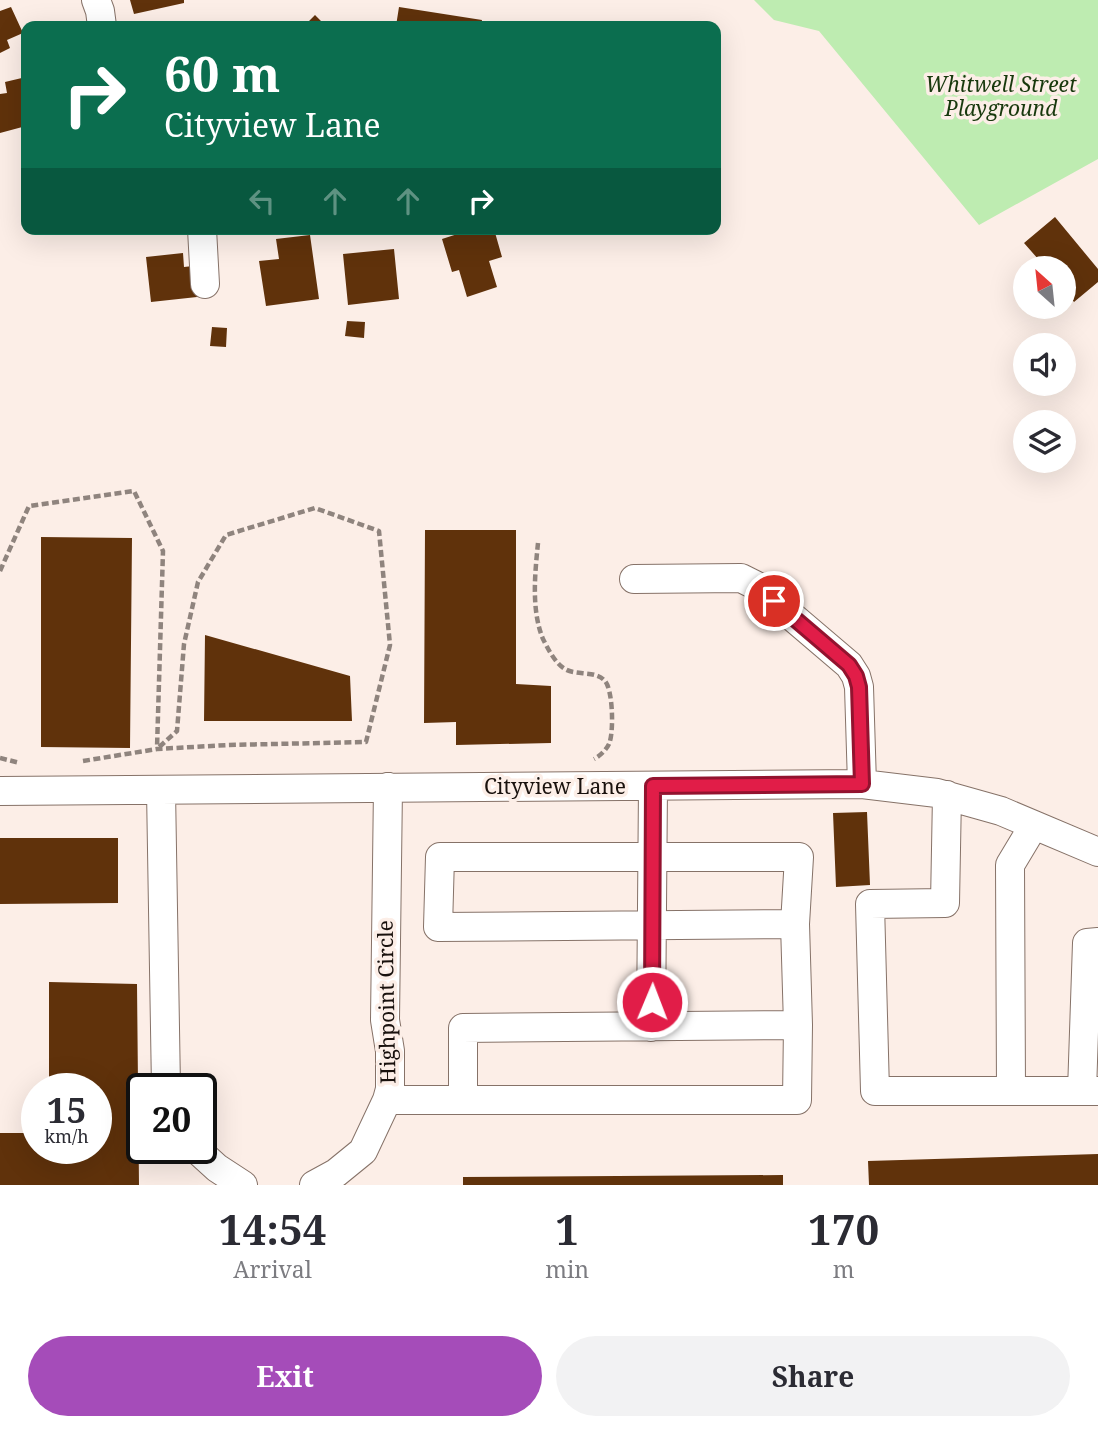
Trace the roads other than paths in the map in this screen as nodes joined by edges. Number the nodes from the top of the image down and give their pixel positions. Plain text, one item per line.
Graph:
1 (96, 0) edge
2 (101, 21) edge
3 (202, 235) edge
4 (205, 284) dead end
5 (634, 579) dead end
6 (862, 784) junction
7 (653, 786) junction
8 (387, 787) junction
9 (161, 790) junction
10 (0, 791) edge
11 (947, 795) junction
12 (1034, 825) junction
13 (1098, 852) edge
14 (653, 857) junction
15 (795, 924) junction
16 (653, 925) junction
17 (1098, 943) edge
18 (1091, 1019) edge
19 (798, 1025) junction
20 (651, 1027) junction
21 (166, 1073) edge
22 (1011, 1090) junction
23 (1090, 1091) edge
24 (387, 1100) junction
25 (463, 1100) junction
26 (213, 1164) edge
27 (243, 1185) edge
28 (314, 1185) edge

1 - 2 street
3 - 4 street
5 - 6 street
6 - 7 street, Cityview Lane
6 - 11 street, Cityview Lane
7 - 8 street, Cityview Lane
7 - 14 street
8 - 9 street, Cityview Lane
8 - 24 street, Highpoint Circle
9 - 10 street, Cityview Lane
9 - 21 street
11 - 12 street, Cityview Lane
11 - 22 street
12 - 13 street, Cityview Lane
12 - 22 street
14 - 15 street
14 - 16 street
14 - 16 street
15 - 16 street
15 - 19 street
16 - 20 street
17 - 18 street
18 - 23 street
19 - 20 street
19 - 25 street
20 - 25 street
22 - 23 street
24 - 25 street
24 - 28 street, Highpoint Circle
26 - 27 street

